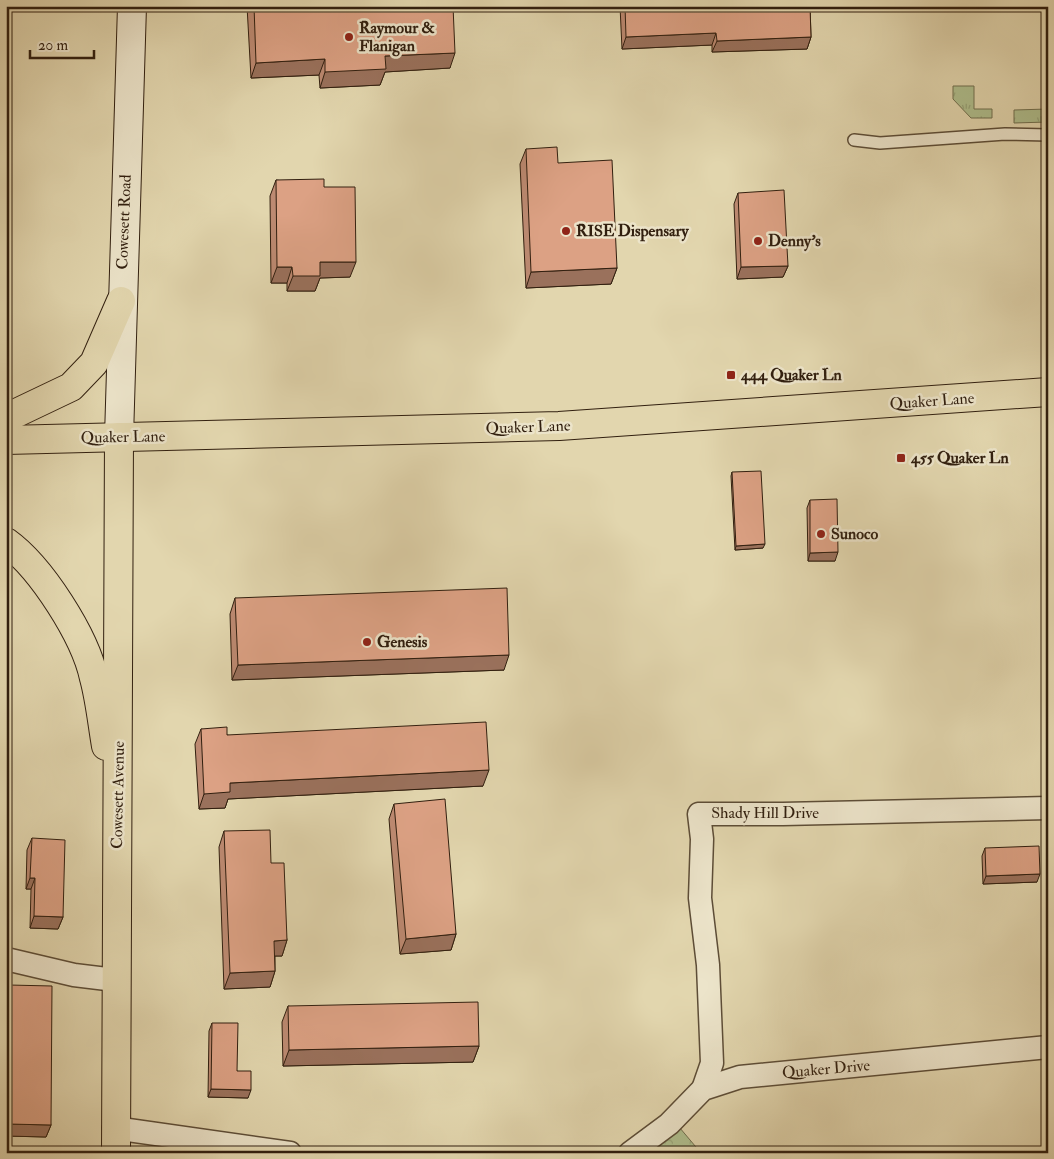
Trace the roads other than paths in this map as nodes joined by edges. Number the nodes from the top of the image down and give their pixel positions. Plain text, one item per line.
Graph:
1 (132, 6) edge
2 (1048, 135) edge
3 (854, 140) dead end
4 (121, 301) junction
5 (1048, 392) edge
6 (6, 418) edge
7 (119, 437) junction
8 (6, 440) edge
9 (6, 542) edge
10 (1048, 808) edge
11 (118, 818) junction
12 (6, 959) edge
13 (115, 980) junction
14 (1048, 1048) edge
15 (704, 1089) junction
16 (115, 1140) edge
17 (290, 1153) edge
18 (630, 1153) edge

1 - 4 main road, Cowesett Road
2 - 3 lane
4 - 6 main road
4 - 7 main road, Cowesett Road
5 - 7 main road, Quaker Lane
7 - 8 main road, Quaker Lane
7 - 11 main road, Cowesett Avenue
9 - 11 main road
10 - 15 street, Shady Hill Drive
11 - 13 main road, Cowesett Avenue
12 - 13 street
13 - 16 main road, Cowesett Avenue
14 - 15 street, Quaker Drive
15 - 18 street, Quaker Drive
16 - 17 street

